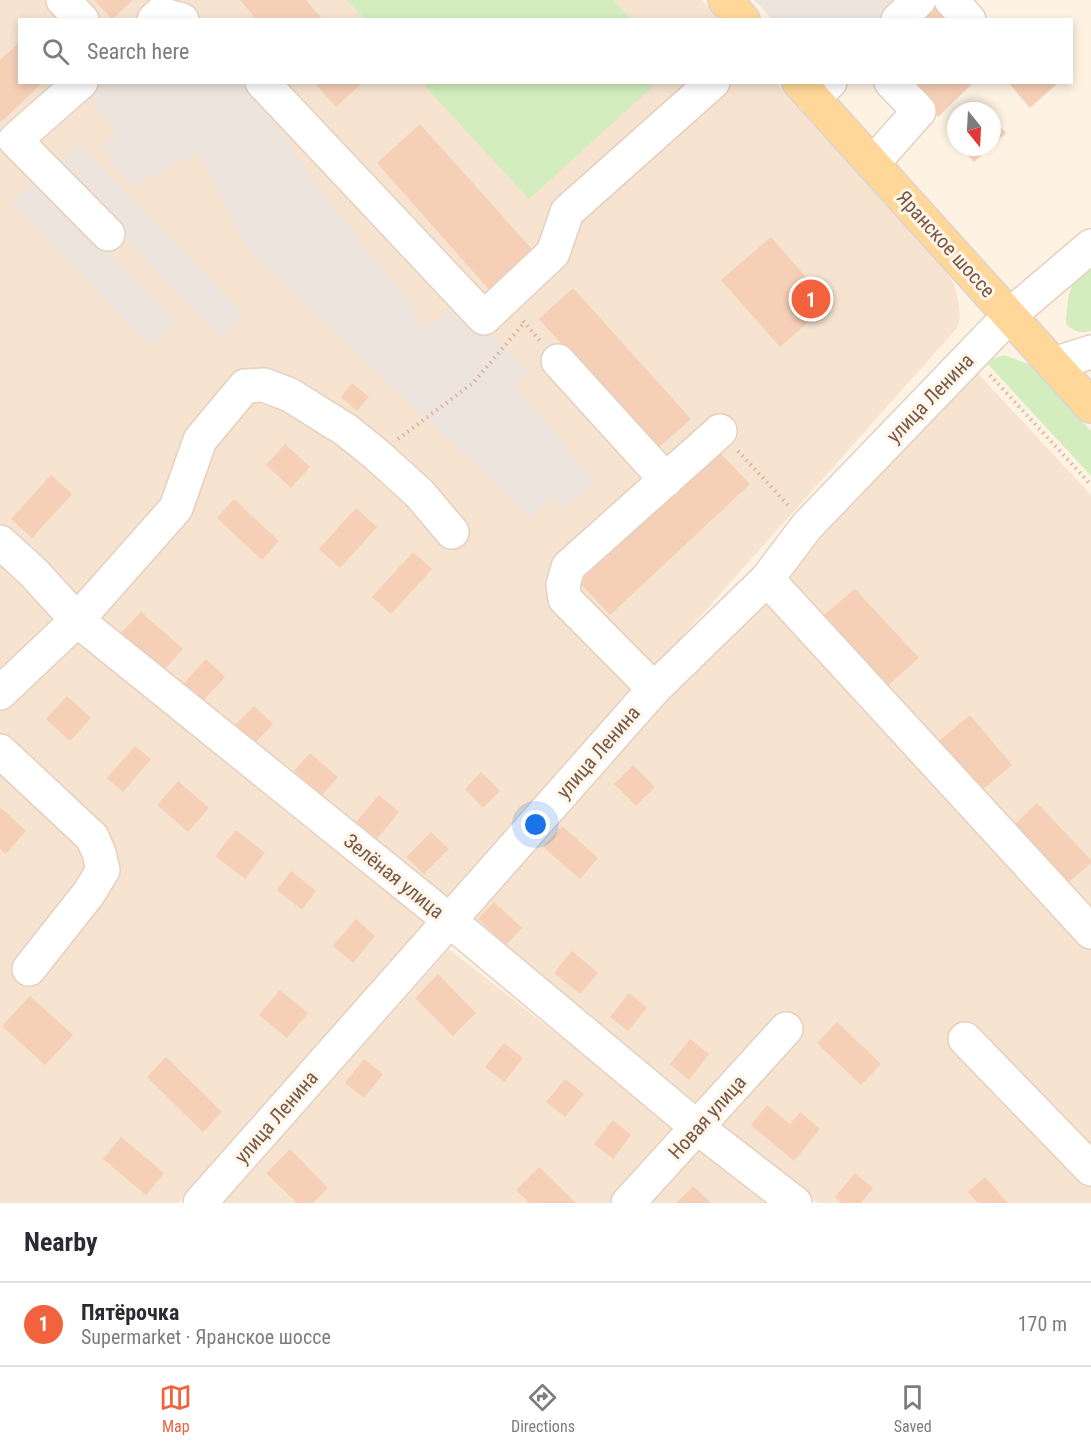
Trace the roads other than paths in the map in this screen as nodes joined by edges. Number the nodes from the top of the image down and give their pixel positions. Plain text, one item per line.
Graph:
1 (63, 0) edge
2 (725, 0) edge
3 (919, 0) edge
4 (951, 0) edge
5 (80, 18) edge
6 (741, 18) edge
7 (900, 18) edge
8 (967, 18) edge
9 (79, 84) edge
10 (264, 84) edge
11 (712, 84) edge
12 (893, 84) edge
13 (814, 88) edge
14 (7, 147) edge
15 (873, 163) junction
16 (108, 234) dead end
17 (1091, 246) edge
18 (1010, 315) junction
19 (1091, 352) edge
20 (558, 361) road end
21 (1054, 364) junction
22 (1091, 406) edge
23 (720, 431) road end
24 (666, 480) junction
25 (452, 532) dead end
26 (0, 542) edge
27 (767, 579) junction
28 (77, 620) junction
29 (654, 689) junction
30 (0, 693) edge
31 (0, 751) edge
32 (449, 920) junction
33 (1091, 932) edge
34 (29, 969) dead end
35 (786, 1029) dead end
36 (965, 1039) dead end
37 (698, 1128) junction
38 (1091, 1169) edge
39 (200, 1203) edge
40 (628, 1203) edge
41 (795, 1203) edge

1 - 5 street
2 - 6 main road
3 - 7 street
4 - 8 street
9 - 14 street
10 - 11 street
12 - 15 street
13 - 15 main road, Яранское шоссе
14 - 16 street
15 - 18 main road, Яранское шоссе
17 - 18 street, улица Ленина
18 - 21 main road, Яранское шоссе
18 - 27 street, улица Ленина
19 - 21 street
20 - 24 street
21 - 22 main road, Яранское шоссе
23 - 24 street
24 - 29 street
25 - 28 street
26 - 28 street, Зелёная улица
27 - 29 street, улица Ленина
27 - 33 street
28 - 30 street
28 - 32 street, Зелёная улица
29 - 32 street, улица Ленина
31 - 34 street
32 - 37 street, Зелёная улица
32 - 39 street, улица Ленина
35 - 37 street, Новая улица
36 - 38 street
37 - 40 street, Новая улица
37 - 41 street, Зелёная улица

